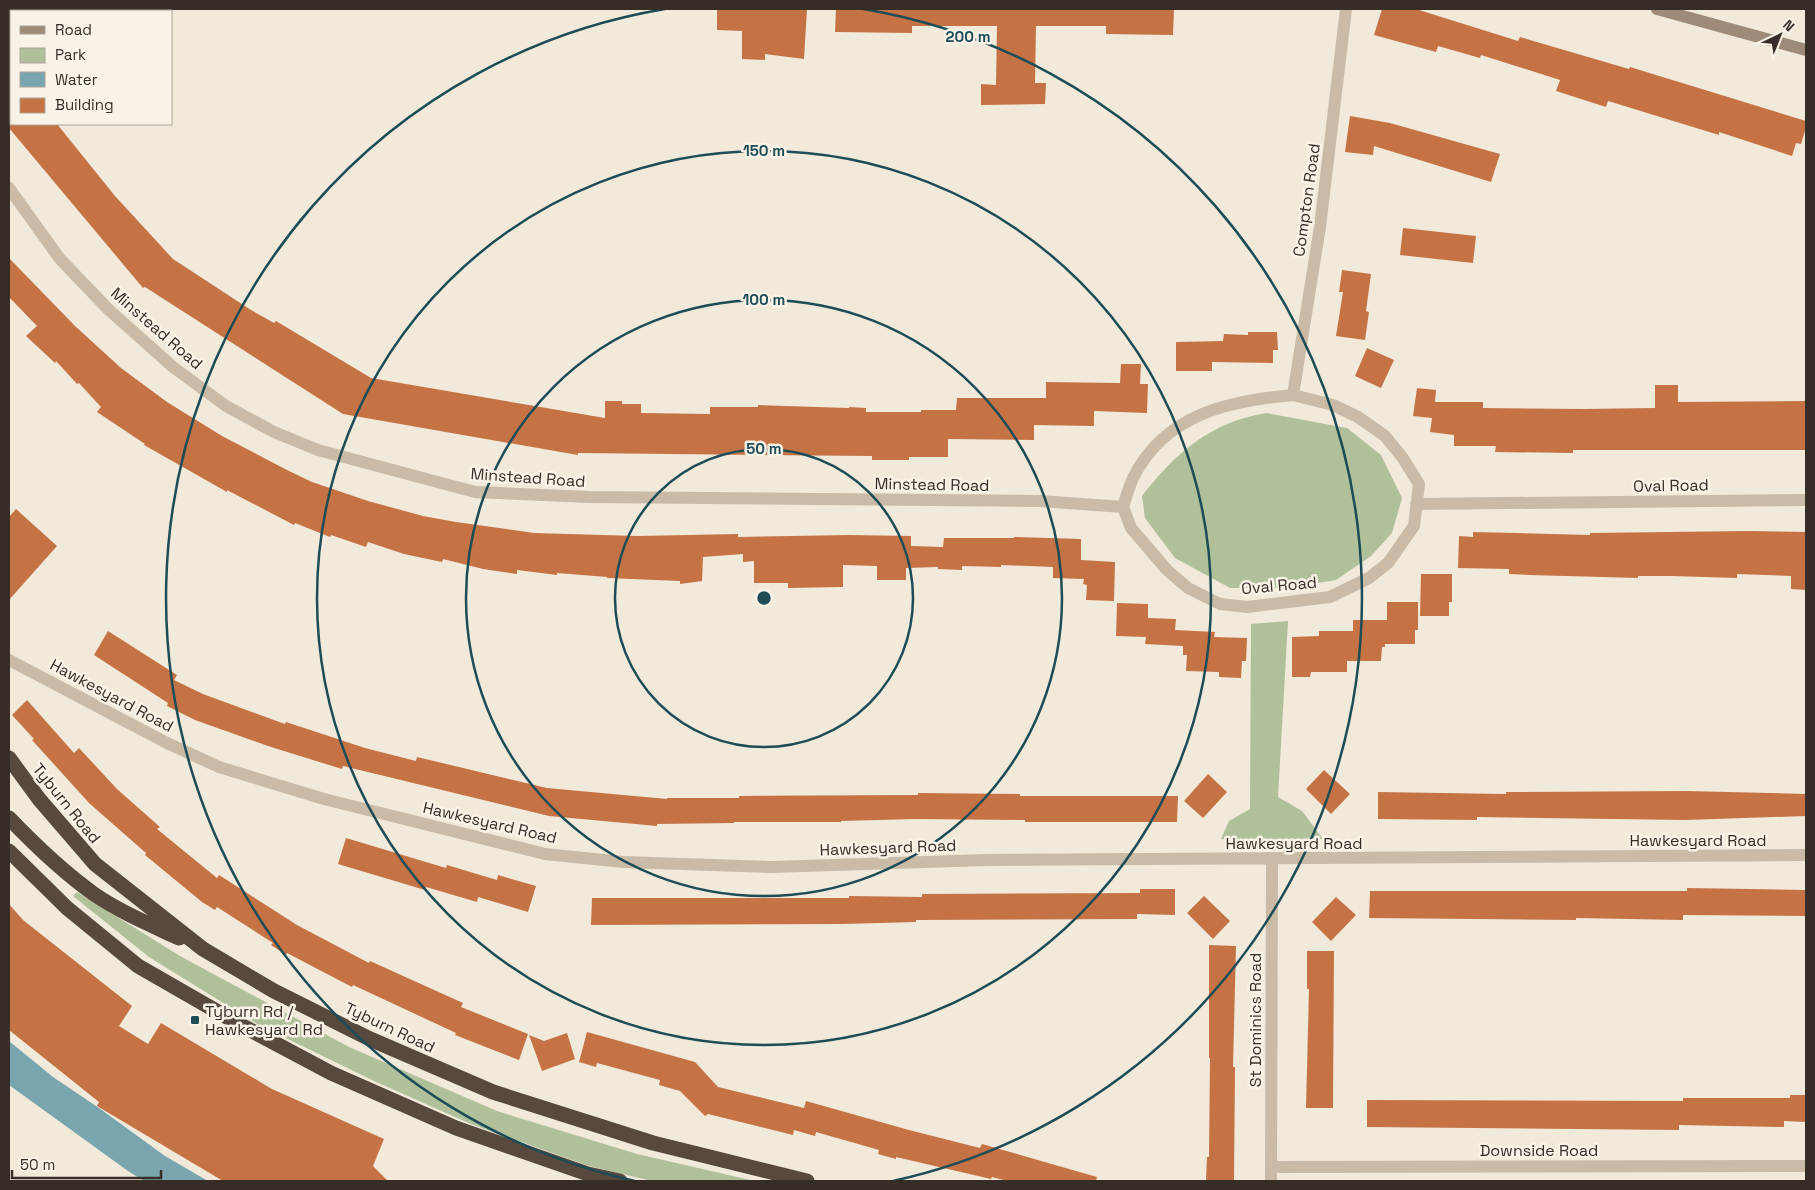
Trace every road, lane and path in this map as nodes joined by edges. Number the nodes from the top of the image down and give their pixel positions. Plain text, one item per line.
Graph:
1 (1346, 9) edge
2 (1657, 9) edge
3 (1806, 50) edge
4 (9, 188) edge
5 (1293, 395) junction
6 (1806, 500) edge
7 (1416, 504) junction
8 (1123, 507) junction
9 (9, 660) edge
10 (9, 758) edge
11 (9, 818) edge
12 (9, 851) edge
13 (1806, 856) edge
14 (1272, 859) junction
15 (203, 949) junction
16 (1806, 1166) edge
17 (1272, 1167) junction
18 (620, 1181) edge
19 (807, 1181) edge
20 (1271, 1181) edge

1 - 5 street, Compton Road
2 - 3 street
4 - 8 street, Minstead Road
5 - 7 street, Oval Road
5 - 8 street, Oval Road
6 - 7 street, Oval Road
7 - 8 street, Oval Road
9 - 14 street, Hawkesyard Road
10 - 15 highway, Tyburn Road
11 - 15 highway
12 - 18 highway
13 - 14 street, Hawkesyard Road
14 - 17 street, St Dominics Road
15 - 19 highway, Tyburn Road
16 - 17 street, Downside Road
17 - 20 street, St Dominics Road

